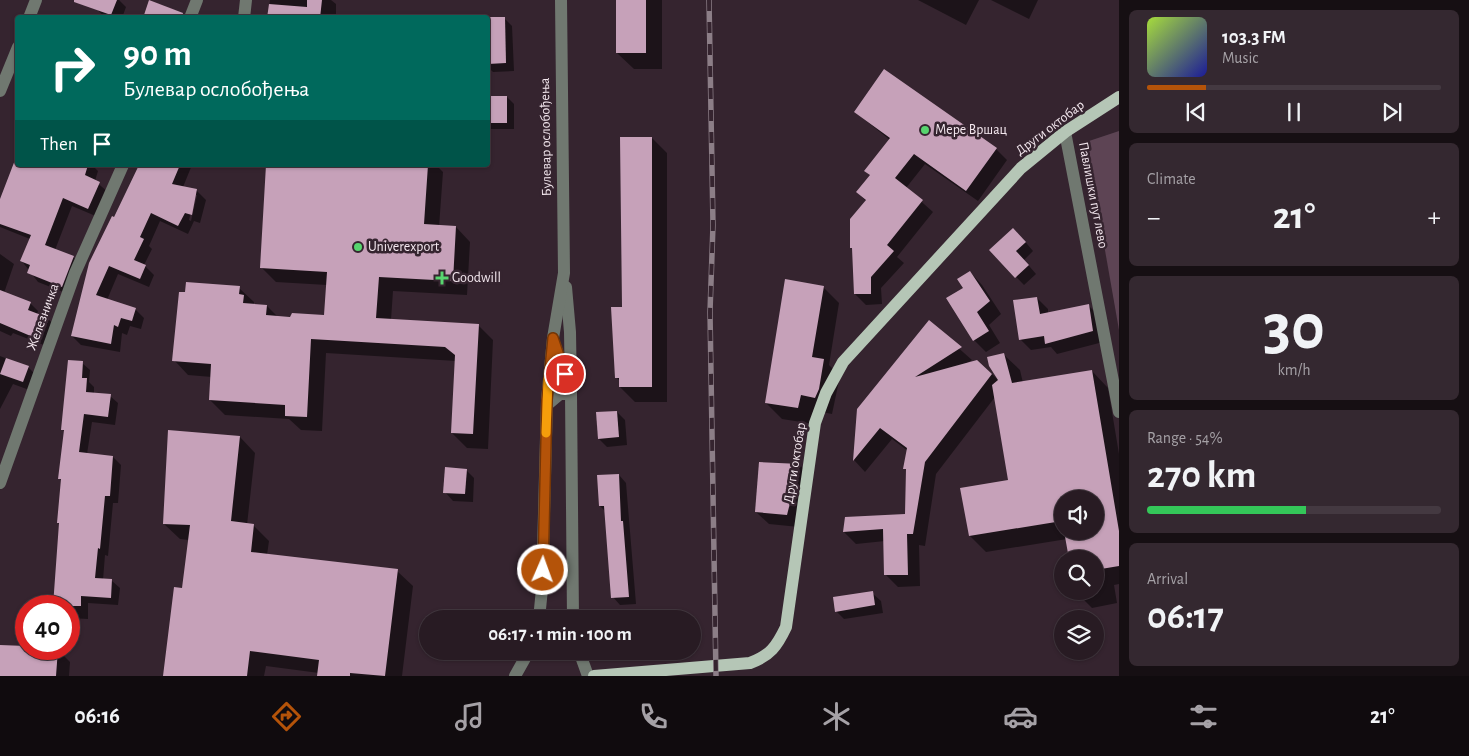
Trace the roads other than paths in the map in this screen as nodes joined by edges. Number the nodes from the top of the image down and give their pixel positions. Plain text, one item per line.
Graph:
1 (36, 0) edge
2 (197, 0) edge
3 (246, 0) edge
4 (560, 0) edge
5 (30, 15) edge
6 (191, 15) edge
7 (244, 15) edge
8 (15, 54) edge
9 (0, 91) edge
10 (1119, 97) edge
11 (1065, 132) junction
12 (122, 167) edge
13 (564, 273) junction
14 (553, 338) junction
15 (571, 388) junction
16 (547, 405) junction
17 (1119, 412) edge
18 (0, 482) edge
19 (540, 610) edge
20 (573, 610) edge
21 (524, 660) edge
22 (582, 660) edge
23 (515, 676) edge
24 (588, 676) edge
25 (594, 676) edge

1 - 5 street
2 - 6 street
3 - 7 street
4 - 13 street, Булевар ослобођења
8 - 9 street
10 - 11 main road, Други октобар
11 - 17 street, Павлишки пут лево
11 - 25 main road, Други октобар
12 - 18 street, Железничка
13 - 14 street, Булевар ослобођења
13 - 15 street, Булевар ослобођења
14 - 15 street, Булевар ослобођења
14 - 16 street, Булевар ослобођења
15 - 16 street
15 - 20 street, Булевар ослобођења
16 - 19 street, Булевар ослобођења
21 - 23 street
22 - 24 street

